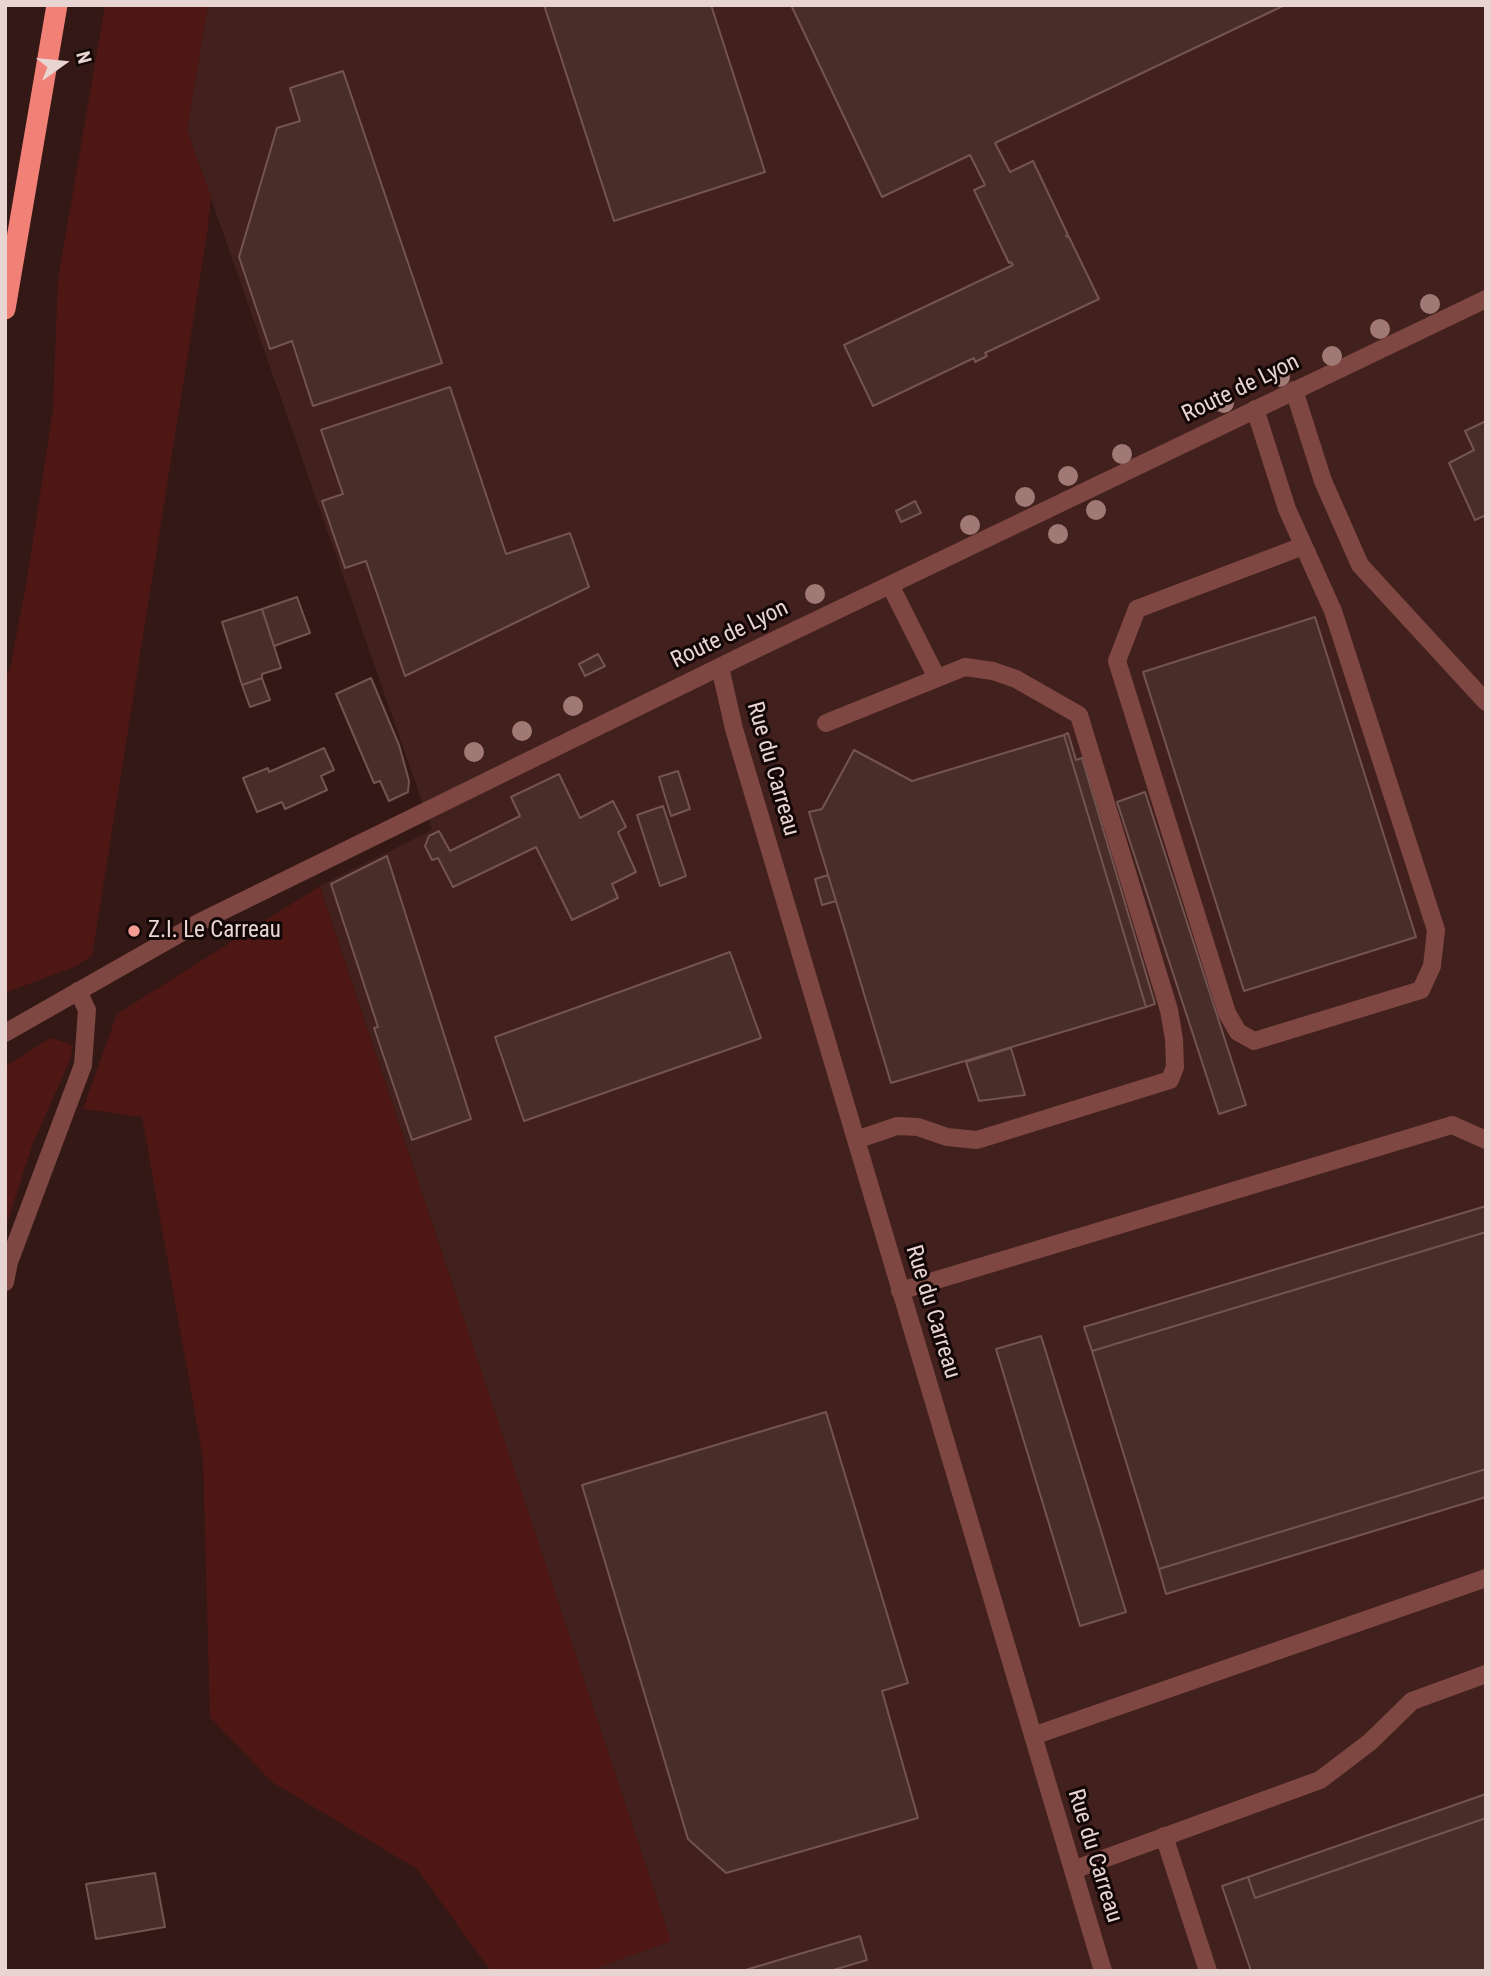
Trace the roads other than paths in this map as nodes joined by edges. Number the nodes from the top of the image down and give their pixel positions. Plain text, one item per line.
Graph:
1 (57, 5) edge
2 (1486, 299) edge
3 (5, 309) edge
4 (1294, 390) junction
5 (1255, 409) junction
6 (1303, 546) junction
7 (890, 585) junction
8 (720, 667) junction
9 (937, 678) junction
10 (1484, 697) edge
11 (826, 723) dead end
12 (78, 992) junction
13 (5, 1033) edge
14 (856, 1140) junction
15 (1486, 1140) edge
16 (5, 1282) edge
17 (900, 1291) junction
18 (1486, 1578) edge
19 (1486, 1674) edge
20 (1033, 1736) junction
21 (1164, 1836) junction
22 (1073, 1870) junction
23 (1103, 1971) edge
24 (1208, 1971) edge

1 - 3 highway
2 - 4 street, Route de Lyon
4 - 5 street, Route de Lyon
4 - 10 street
5 - 6 street
5 - 7 street, Route de Lyon
6 - 6 street
7 - 8 street, Route de Lyon
7 - 9 street
8 - 12 street, Route de Lyon
8 - 14 street, Rue du Carreau
9 - 11 street
9 - 14 street
12 - 13 street, Route de Lyon
12 - 16 street
14 - 17 street, Rue du Carreau
15 - 17 street
17 - 20 street, Rue du Carreau
18 - 20 street
19 - 21 street
20 - 22 street, Rue du Carreau
21 - 22 street
21 - 24 street
22 - 23 street, Rue du Carreau

